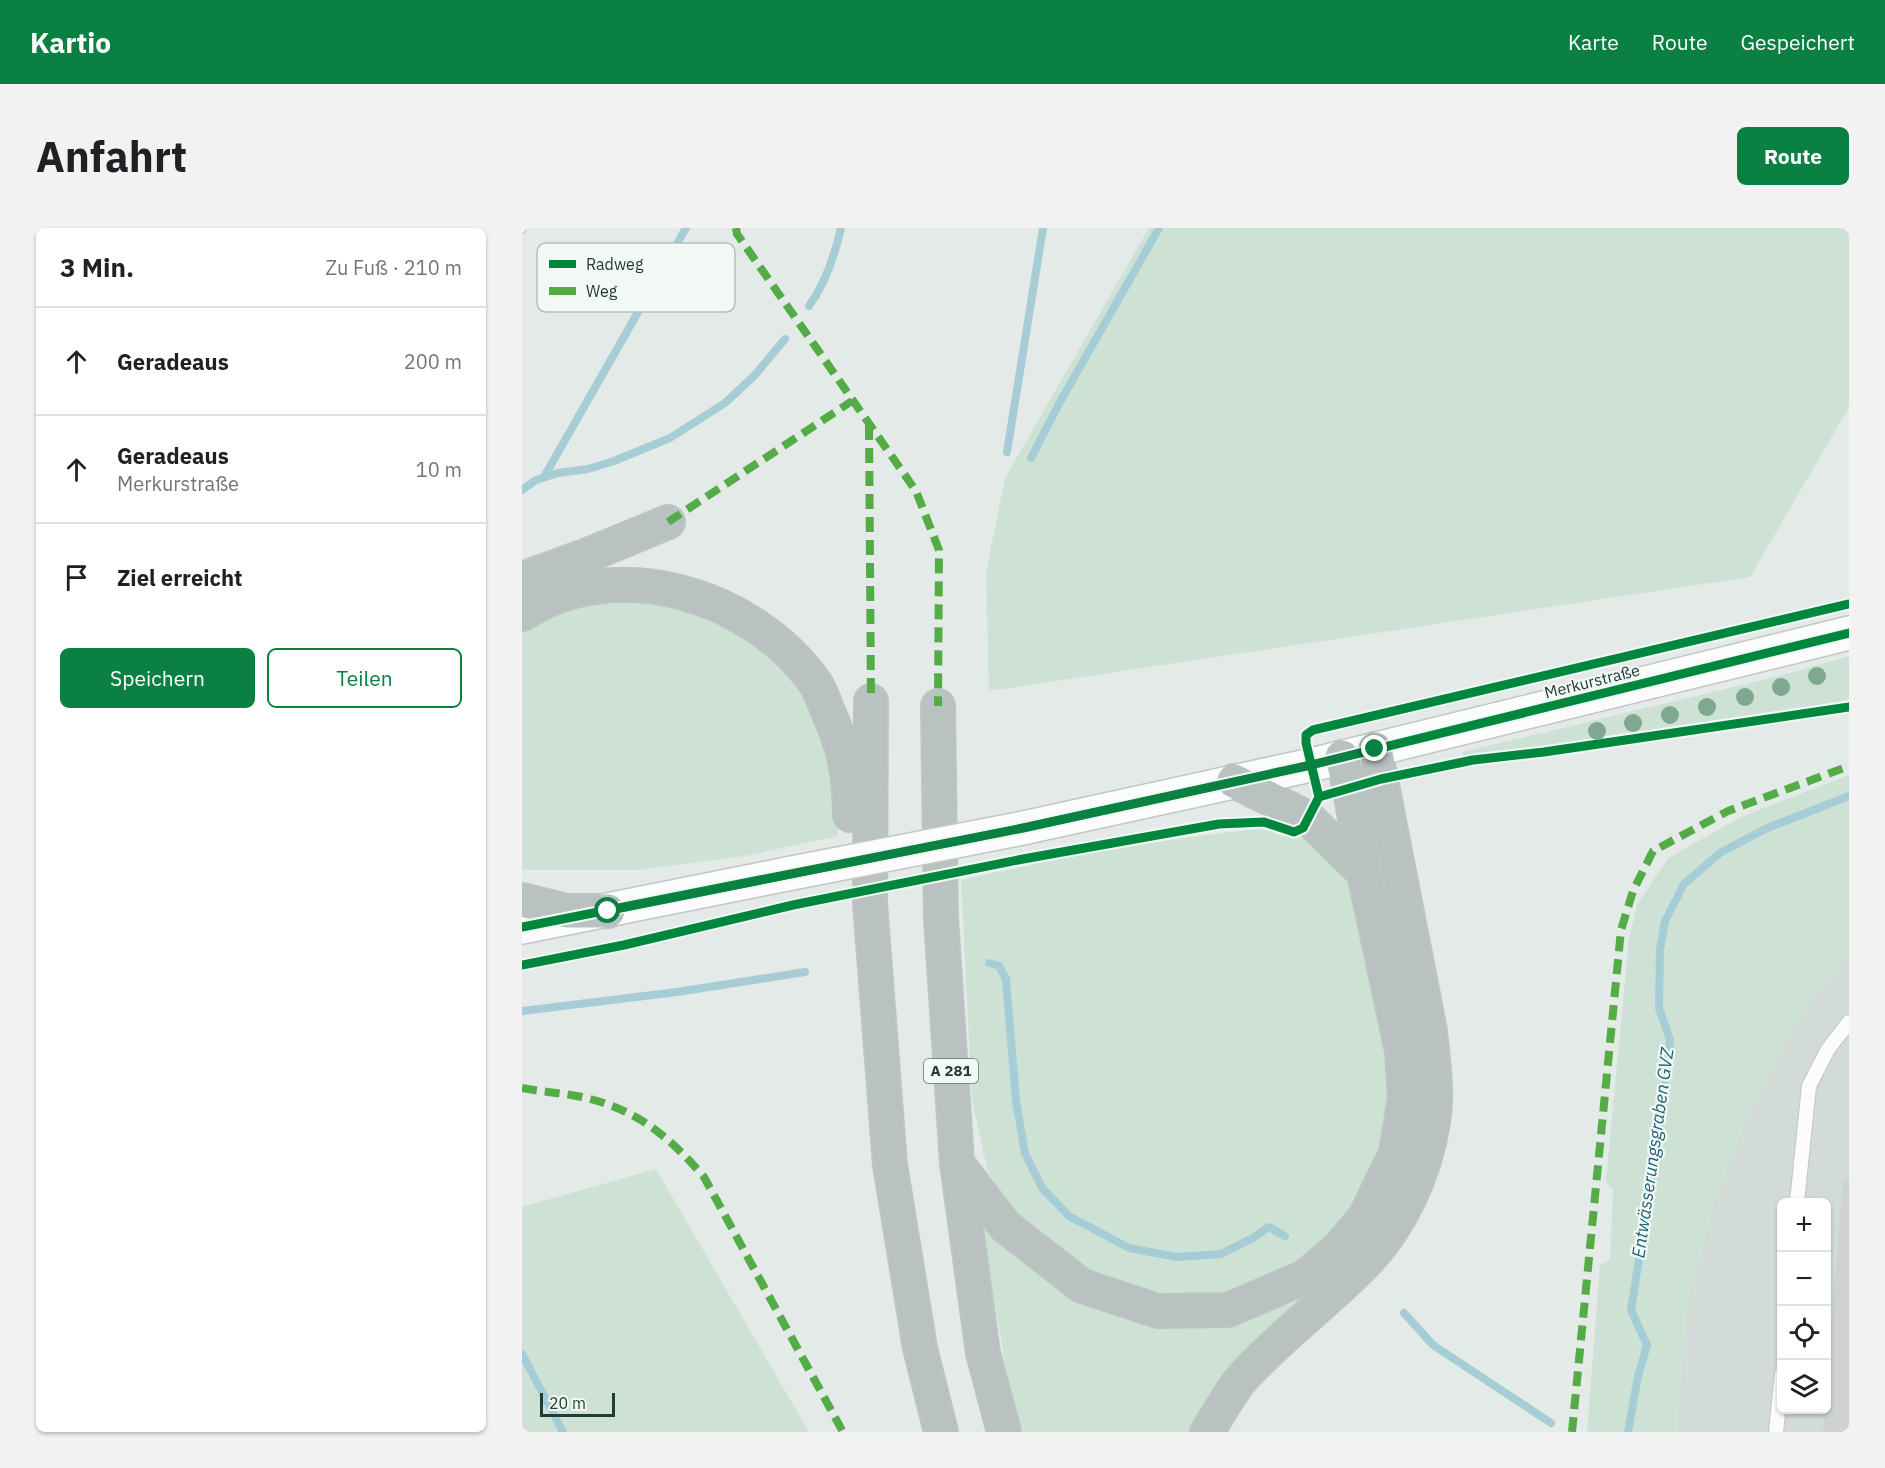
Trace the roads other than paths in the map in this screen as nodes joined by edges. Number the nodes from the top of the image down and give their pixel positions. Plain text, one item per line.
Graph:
1 (668, 522) dead end
2 (522, 579) edge
3 (522, 614) edge
4 (1849, 633) edge
5 (871, 701) dead end
6 (938, 706) dead end
7 (1375, 749) junction
8 (1342, 757) junction
9 (1234, 781) junction
10 (1364, 873) junction
11 (522, 900) edge
12 (608, 911) junction
13 (522, 927) edge
14 (874, 963) junction
15 (1849, 1022) edge
16 (957, 1163) junction
17 (1798, 1198) edge
18 (1778, 1414) edge
19 (941, 1432) edge
20 (1004, 1432) edge
21 (1207, 1432) edge
22 (1776, 1432) edge

1 - 2 highway
3 - 14 highway
4 - 7 street, Merkurstraße
5 - 14 highway
6 - 16 highway, A 281
7 - 8 street, Merkurstraße
7 - 21 highway
8 - 9 street, Merkurstraße
8 - 10 highway
9 - 10 highway
9 - 12 street, Merkurstraße, bridge
10 - 16 highway
11 - 12 highway
12 - 13 street, Merkurstraße
14 - 19 highway
15 - 17 lane
16 - 20 highway, A 281
18 - 22 lane

